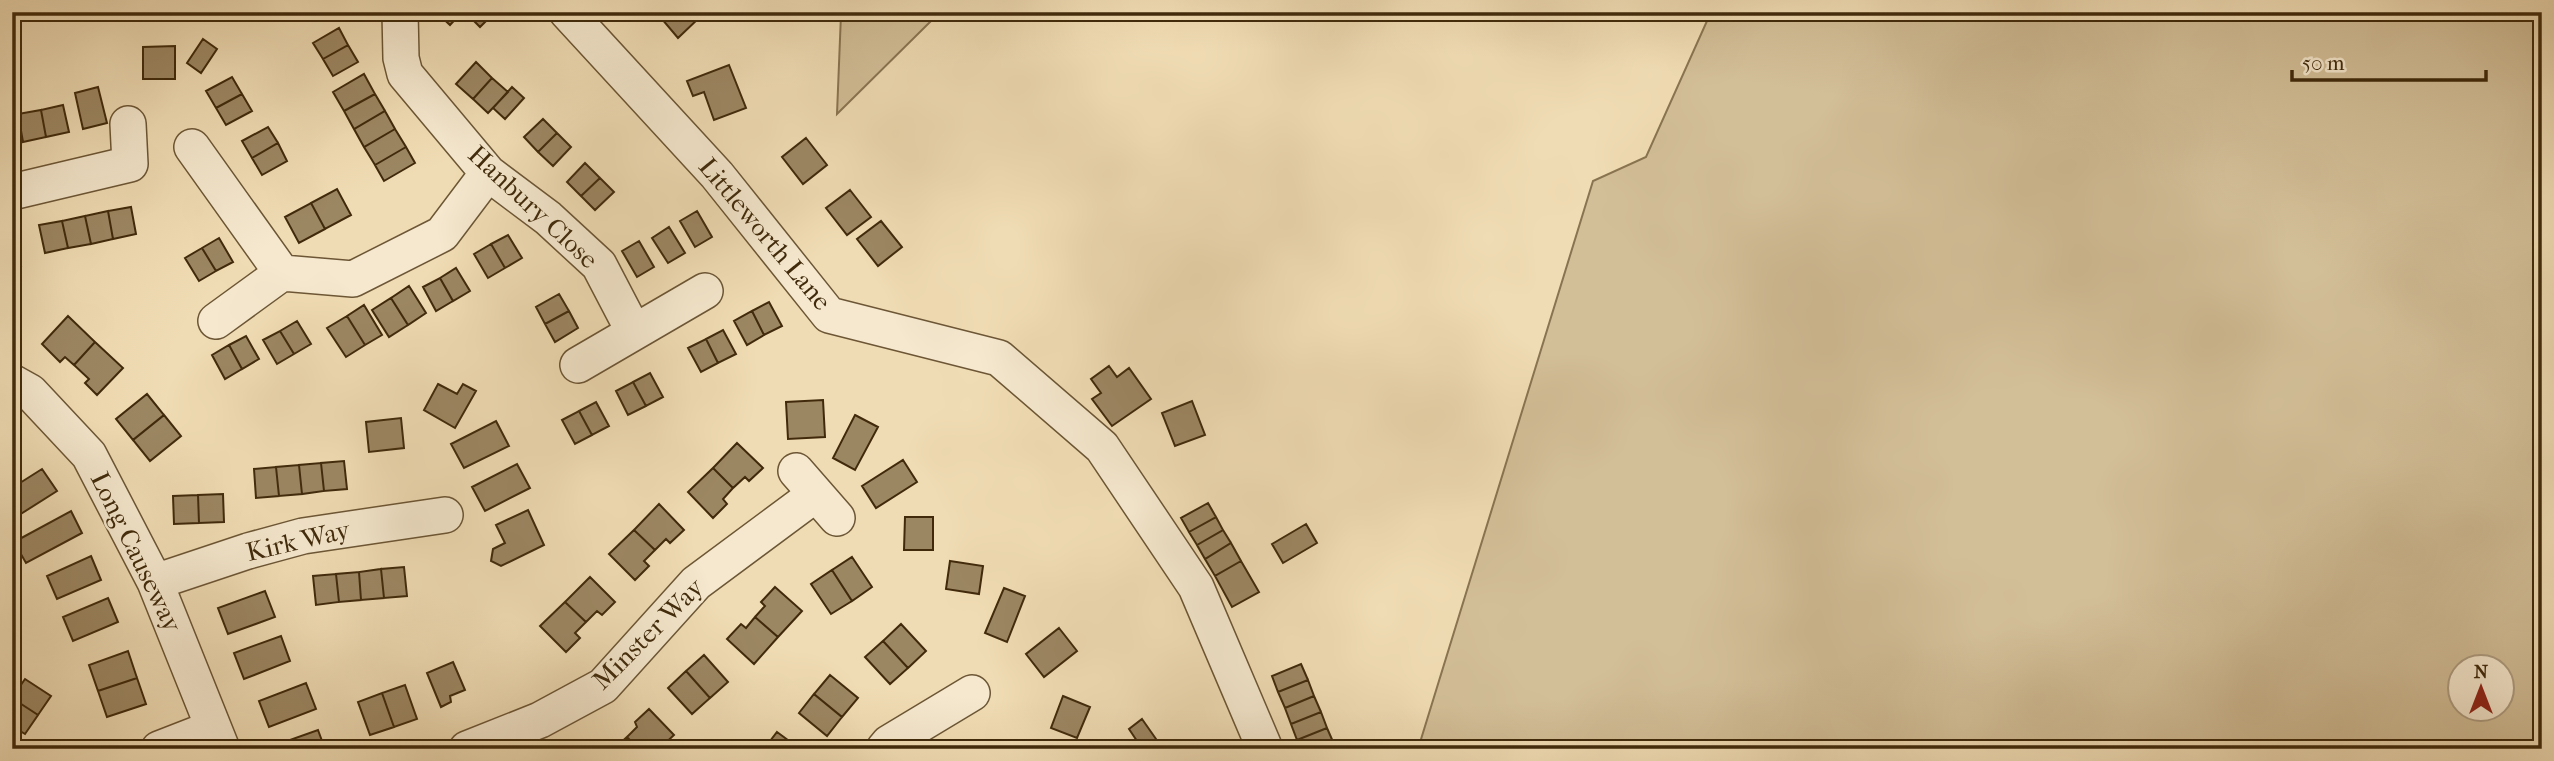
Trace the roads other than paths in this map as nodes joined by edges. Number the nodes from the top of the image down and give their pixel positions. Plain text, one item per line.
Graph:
1 (400, 12) edge
2 (567, 12) edge
3 (128, 124) dead end
4 (192, 146) dead end
5 (488, 173) junction
6 (12, 192) edge
7 (282, 273) junction
8 (705, 291) dead end
9 (216, 321) dead end
10 (634, 332) junction
11 (578, 365) dead end
12 (12, 382) edge
13 (816, 494) dead end
14 (445, 514) dead end
15 (155, 582) junction
16 (972, 693) dead end
17 (217, 738) edge
18 (159, 749) edge
19 (467, 749) edge
20 (884, 749) edge
21 (1265, 749) edge

1 - 5 street, Hanbury Close
2 - 21 street, Littleworth Lane
3 - 6 street
4 - 7 street
5 - 7 street
5 - 10 street, Hanbury Close
7 - 9 street
8 - 10 street
10 - 11 street
12 - 15 street, Long Causeway
13 - 19 street, Minster Way
14 - 15 street, Kirk Way
15 - 17 street, Long Causeway
16 - 20 street
17 - 18 street

